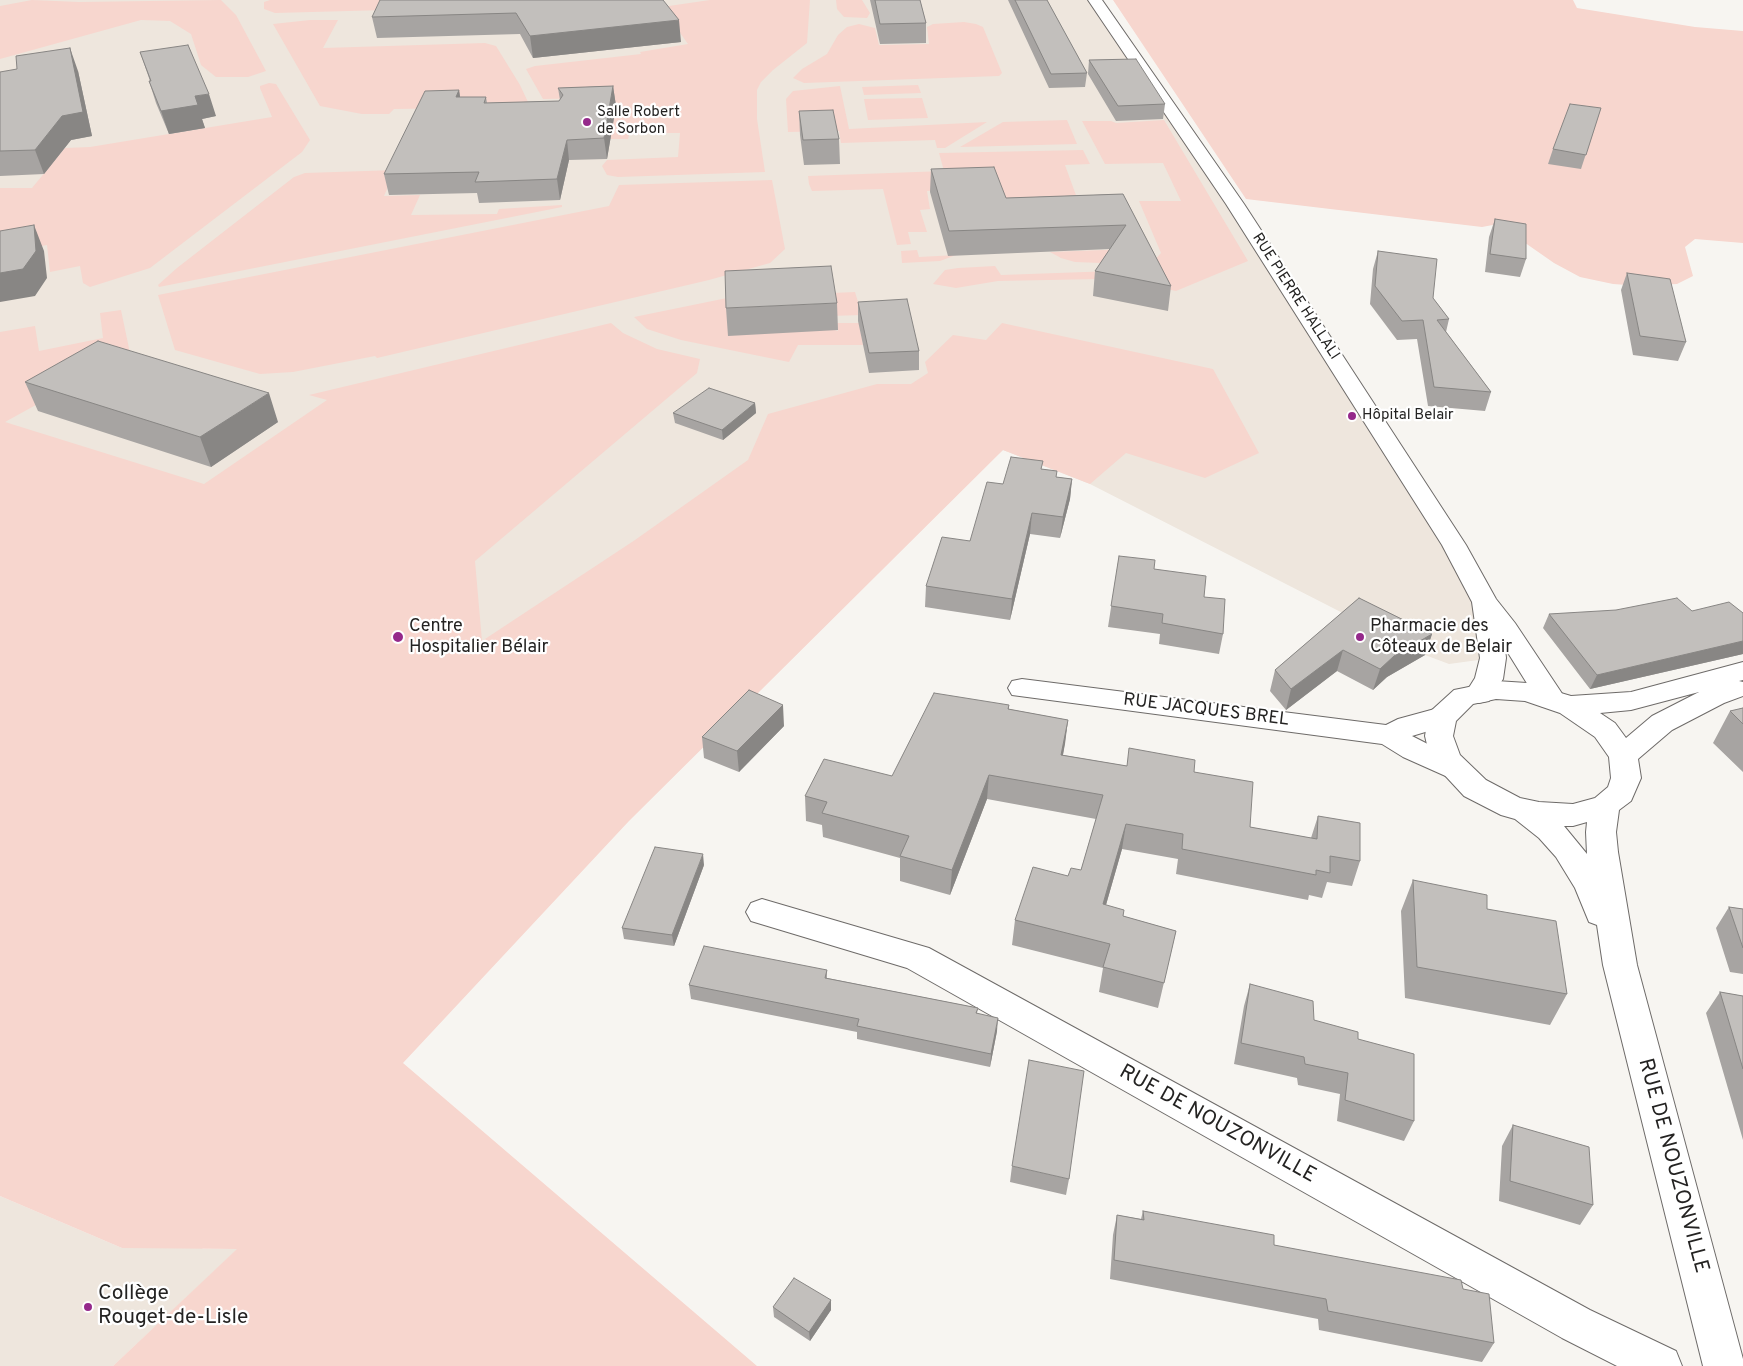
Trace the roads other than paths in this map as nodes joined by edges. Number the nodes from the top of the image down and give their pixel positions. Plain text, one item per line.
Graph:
1 (1095, 0) edge
2 (1484, 602) junction
3 (1743, 671) edge
4 (1743, 686) edge
5 (1022, 688) dead end
6 (1479, 694) junction
7 (1561, 703) junction
8 (1442, 717) junction
9 (1389, 735) junction
10 (1623, 756) junction
11 (1459, 772) junction
12 (1605, 806) junction
13 (1526, 811) junction
14 (762, 912) dead end
15 (1620, 965) junction
16 (1661, 1366) edge
17 (1724, 1366) edge

1 - 2 street, RUE PIERRE HALLALI
2 - 6 street, RUE PIERRE HALLALI
2 - 7 street, RUE PIERRE HALLALI
3 - 7 street
4 - 10 street
5 - 9 street, RUE JACQUES BREL
6 - 7 street
6 - 8 street
7 - 10 street
8 - 9 street
8 - 11 street, RUE DE NOUZONVILLE
9 - 11 street, RUE JACQUES BREL
10 - 12 street
11 - 13 street, RUE DE NOUZONVILLE
12 - 13 street, RUE DE NOUZONVILLE
12 - 15 street, RUE DE NOUZONVILLE
13 - 15 street, RUE DE NOUZONVILLE
14 - 16 street, RUE DE NOUZONVILLE
15 - 17 street, RUE DE NOUZONVILLE

